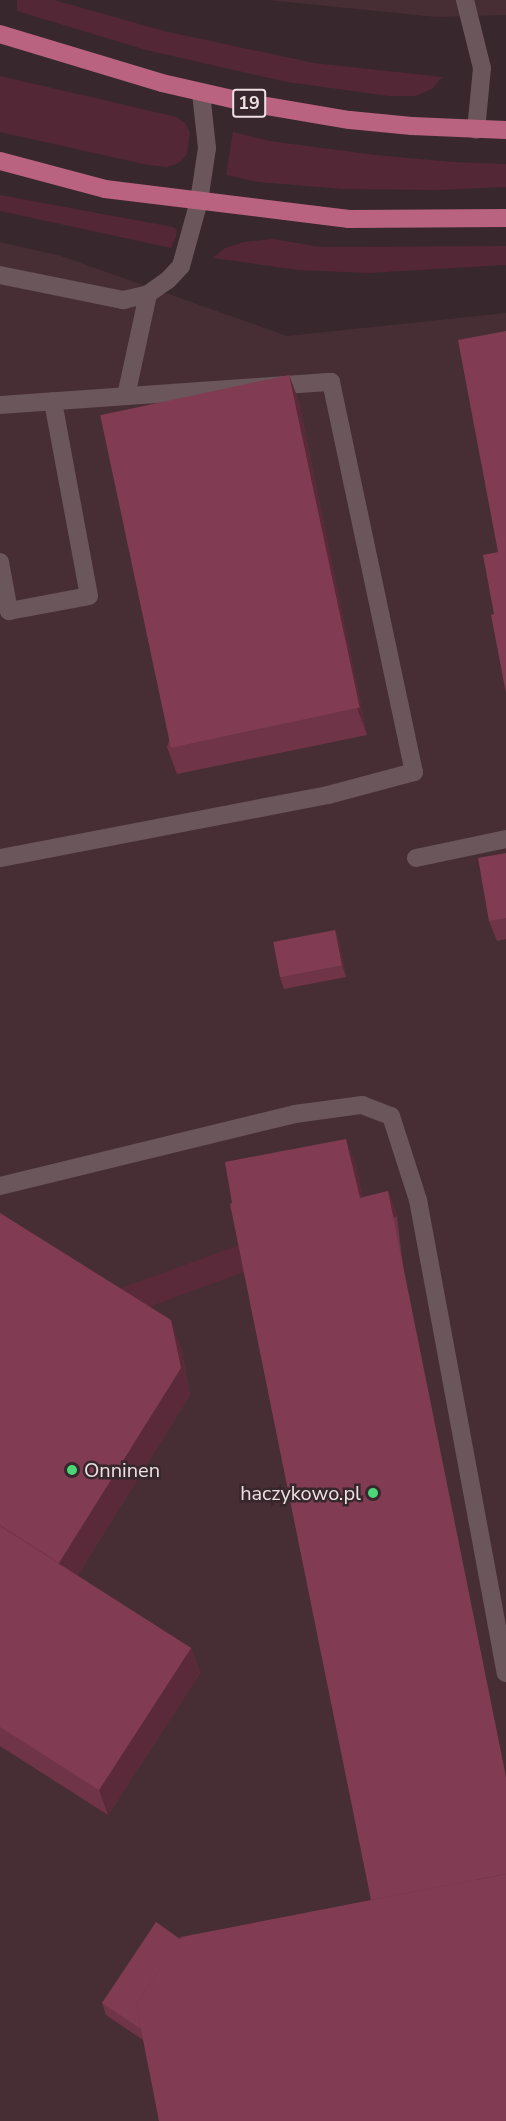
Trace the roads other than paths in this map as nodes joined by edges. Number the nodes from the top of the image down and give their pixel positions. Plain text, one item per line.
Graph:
1 (465, 0) edge
2 (0, 34) edge
3 (201, 93) junction
4 (476, 130) junction
5 (506, 130) edge
6 (0, 161) edge
7 (199, 201) junction
8 (506, 218) edge
9 (0, 275) edge
10 (148, 294) junction
11 (126, 396) junction
12 (53, 401) junction
13 (0, 405) edge
14 (0, 562) edge
15 (506, 839) edge
16 (0, 858) edge
17 (416, 858) dead end
18 (0, 1186) edge
19 (506, 1673) edge

1 - 4 lane
2 - 3 main road, 19
3 - 4 main road, 19
3 - 7 lane
4 - 5 main road, 19
6 - 7 main road
7 - 8 main road
7 - 10 lane
9 - 10 lane
10 - 11 lane
11 - 12 lane
11 - 16 lane
12 - 13 lane
12 - 14 lane
15 - 17 lane
18 - 19 lane

